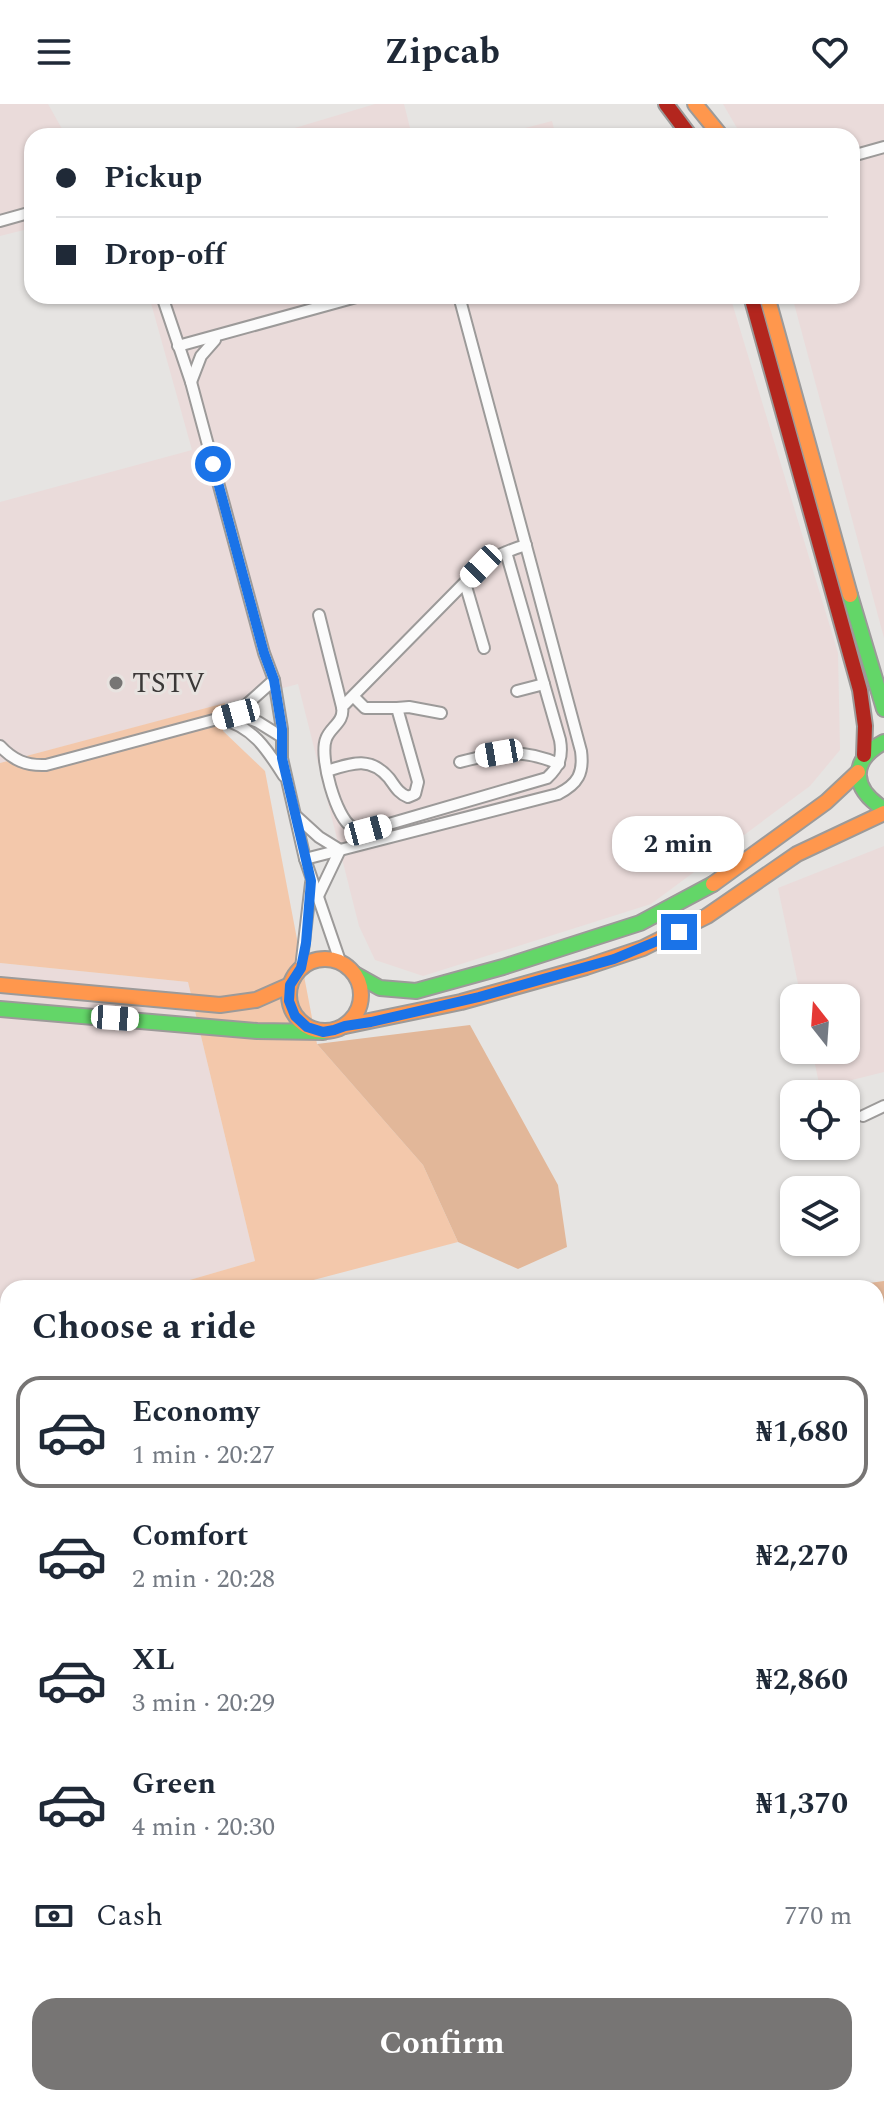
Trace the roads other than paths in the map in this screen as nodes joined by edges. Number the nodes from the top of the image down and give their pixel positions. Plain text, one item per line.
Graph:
1 (695, 104) edge
2 (670, 109) edge
3 (684, 128) edge
4 (714, 128) edge
5 (884, 147) edge
6 (860, 154) edge
7 (24, 214) edge
8 (0, 221) edge
9 (165, 304) edge
10 (332, 304) edge
11 (461, 304) edge
12 (753, 304) edge
13 (769, 304) edge
14 (219, 336) junction
15 (178, 346) junction
16 (191, 382) junction
17 (526, 545) junction
18 (506, 552) junction
19 (465, 583) junction
20 (319, 615) dead end
21 (484, 648) dead end
22 (878, 670) edge
23 (274, 680) junction
24 (544, 684) junction
25 (517, 691) dead end
26 (354, 697) junction
27 (342, 707) junction
28 (397, 708) junction
29 (884, 709) edge
30 (441, 713) dead end
31 (236, 714) junction
32 (219, 719) junction
33 (282, 737) junction
34 (884, 742) edge
35 (0, 746) edge
36 (864, 755) junction
37 (460, 762) dead end
38 (559, 764) junction
39 (327, 771) junction
40 (858, 772) junction
41 (287, 781) junction
42 (884, 811) edge
43 (296, 816) junction
44 (340, 850) junction
45 (305, 859) junction
46 (311, 881) junction
47 (318, 896) junction
48 (340, 961) junction
49 (301, 968) junction
50 (355, 974) junction
51 (0, 985) edge
52 (290, 985) junction
53 (0, 1009) edge
54 (345, 1026) junction
55 (323, 1032) junction
56 (884, 1106) edge
57 (863, 1116) dead end

1 - 4 street
2 - 3 street
5 - 6 street
7 - 8 street
9 - 15 street
10 - 14 street
11 - 17 street
12 - 36 street
13 - 22 street
14 - 15 street
14 - 16 street
15 - 16 street
16 - 23 street
17 - 18 street
17 - 44 street
18 - 19 street
18 - 24 street
19 - 21 street
19 - 26 street
20 - 27 street
22 - 29 street
23 - 31 street
23 - 33 street
24 - 25 street
24 - 38 street
26 - 27 street
26 - 28 street
27 - 39 street
28 - 30 street
28 - 39 street
31 - 32 street
31 - 33 street
32 - 35 street
32 - 41 street
33 - 41 street
34 - 36 street
36 - 40 street
37 - 38 street
38 - 39 street
40 - 42 street
40 - 50 street
41 - 43 street
42 - 54 street
43 - 44 street
43 - 45 street
44 - 45 street
44 - 47 street
45 - 46 street
46 - 47 street
46 - 49 street
47 - 48 street
48 - 49 street
48 - 50 street
49 - 52 street
50 - 54 street
51 - 52 street
52 - 55 street
53 - 55 street
54 - 55 street
56 - 57 street

